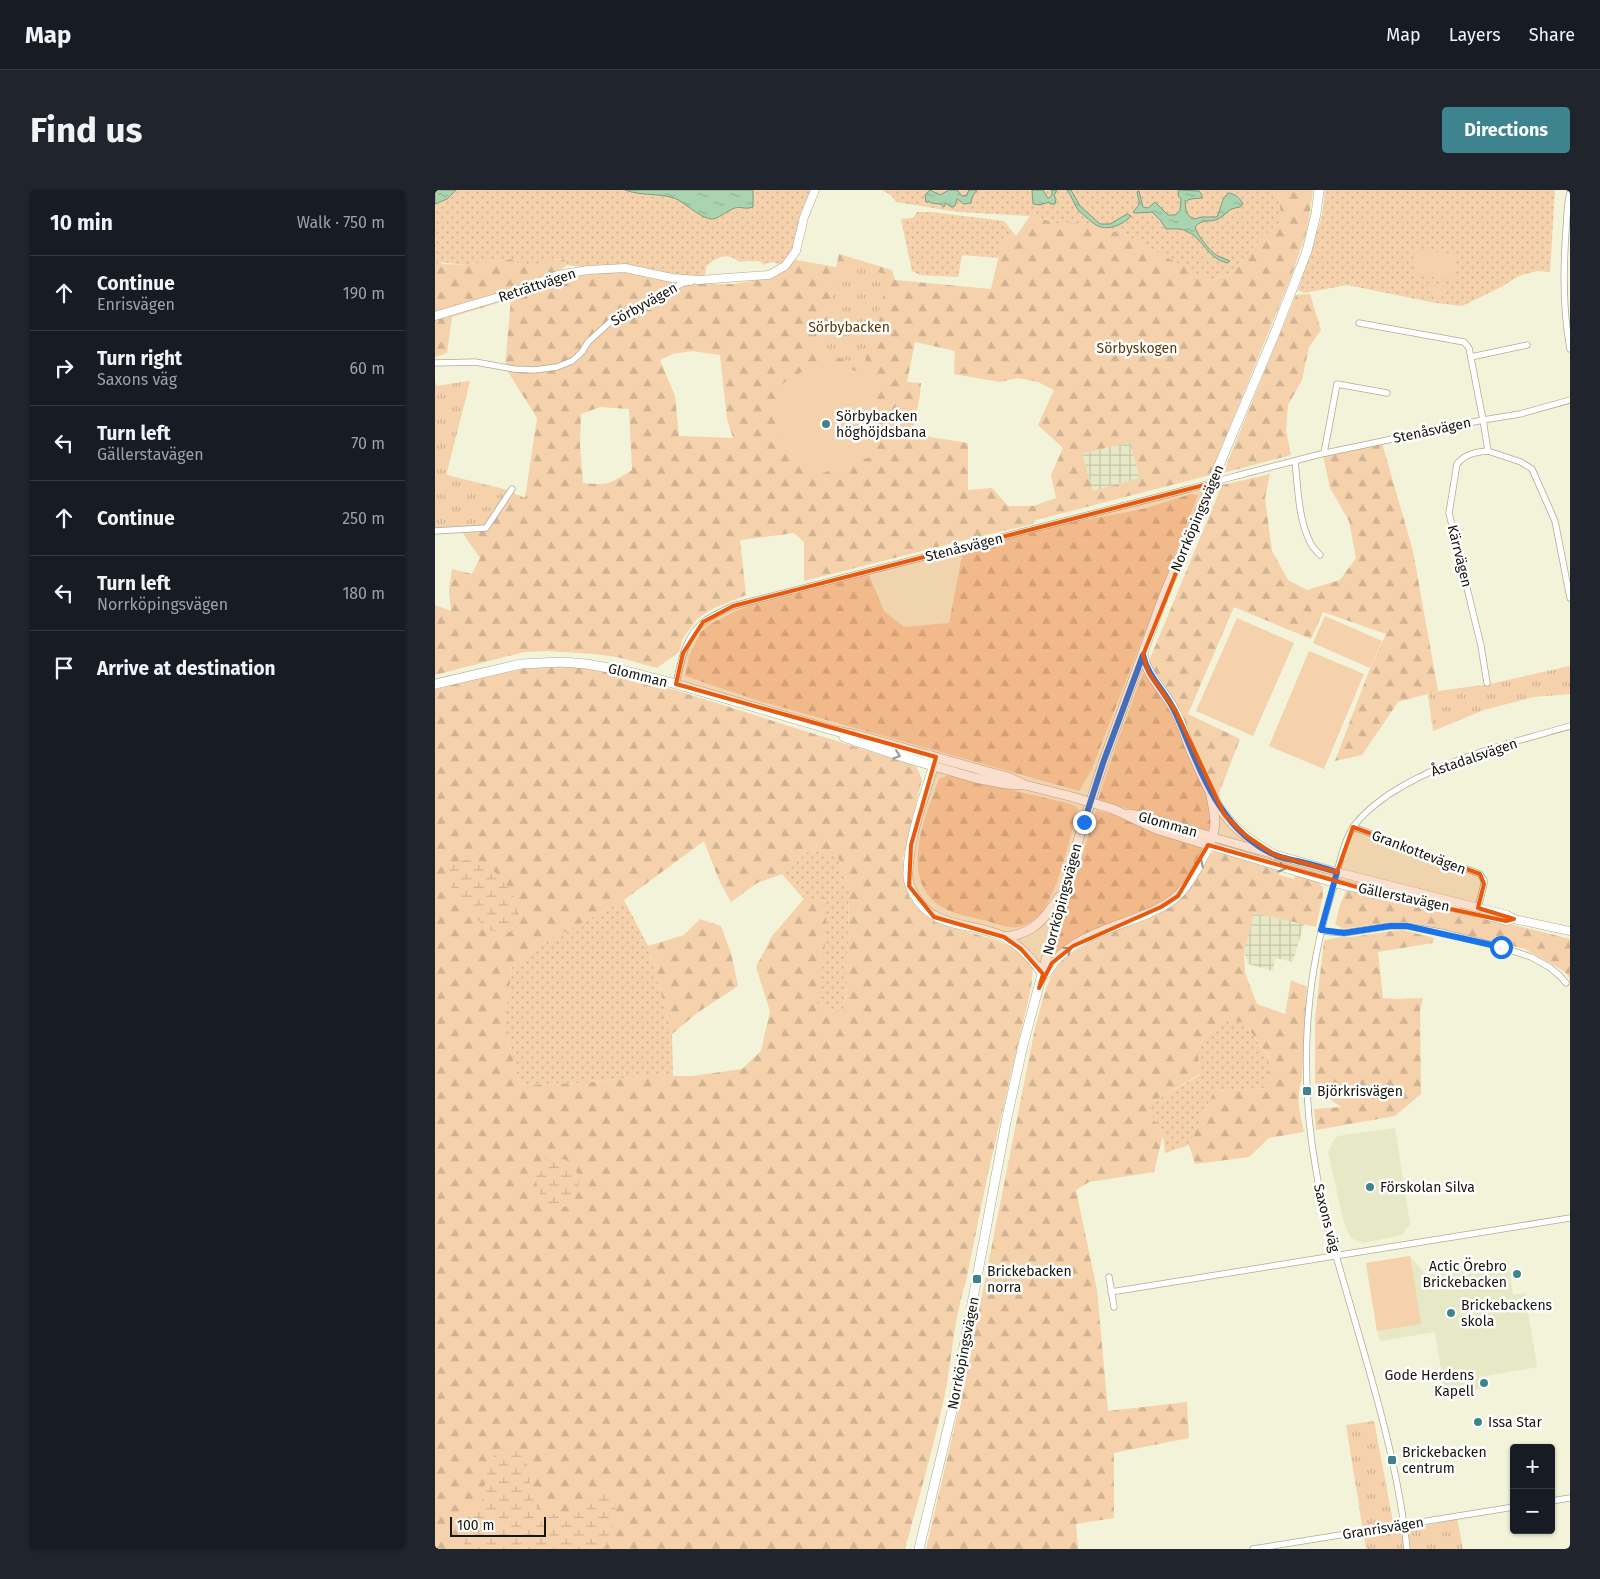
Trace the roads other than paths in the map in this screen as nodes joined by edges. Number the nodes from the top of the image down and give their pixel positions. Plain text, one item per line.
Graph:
1 (815, 190) edge
2 (1319, 190) edge
3 (1567, 190) edge
4 (1570, 193) edge
5 (1568, 207) edge
6 (699, 280) junction
7 (435, 316) edge
8 (1359, 322) dead end
9 (1527, 345) dead end
10 (1570, 349) edge
11 (1471, 357) junction
12 (435, 363) edge
13 (1387, 393) dead end
14 (1570, 400) edge
15 (1483, 420) junction
16 (1488, 451) junction
17 (1324, 453) junction
18 (1295, 461) junction
19 (512, 489) dead end
20 (435, 531) edge
21 (1319, 555) dead end
22 (1570, 598) edge
23 (1143, 655) junction
24 (1487, 683) dead end
25 (435, 684) edge
26 (676, 684) junction
27 (1570, 726) edge
28 (935, 762) junction
29 (1210, 790) junction
30 (1353, 827) junction
31 (1210, 841) junction
32 (1275, 855) junction
33 (1337, 872) junction
34 (1335, 883) junction
35 (1065, 888) junction
36 (1478, 908) junction
37 (1514, 919) junction
38 (1321, 930) junction
39 (1570, 931) edge
40 (1004, 937) junction
41 (1043, 974) junction
42 (1566, 983) dead end
43 (1039, 988) junction
44 (1570, 1218) edge
45 (1336, 1256) junction
46 (1109, 1276) dead end
47 (1111, 1292) junction
48 (1114, 1307) dead end
49 (1570, 1498) edge
50 (1555, 1500) edge
51 (1510, 1508) edge
52 (1405, 1524) junction
53 (919, 1549) edge
54 (1253, 1549) edge
55 (1407, 1549) edge

1 - 6 street, Sörbyvägen
2 - 23 main road, Norrköpingsvägen
3 - 5 street
4 - 5 street
5 - 10 street
6 - 7 street, Reträttvägen
6 - 12 street, Sörbyvägen
8 - 11 street
9 - 11 street
11 - 15 street
13 - 17 street
14 - 15 street, Stenåsvägen
15 - 16 street
15 - 17 street, Stenåsvägen
16 - 22 street
16 - 24 street, Kärrvägen
17 - 18 street, Stenåsvägen
18 - 21 street
18 - 26 street, Stenåsvägen, bridge
19 - 20 street
23 - 29 main road
23 - 35 main road, Norrköpingsvägen
25 - 26 main road, Glomman
26 - 28 main road, Glomman
27 - 30 street, Åstadalsvägen
28 - 31 main road, Glomman, bridge
28 - 40 main road
29 - 31 main road
29 - 32 main road
30 - 33 street, Åstadalsvägen
30 - 36 street, Grankottevägen
31 - 32 street, Gällerstavägen
31 -> 34 street, Gällerstavägen
43 -> 31 main road
32 - 33 street, Gällerstavägen
33 - 34 street
33 - 36 street, Gällerstavägen
34 - 37 street, Gällerstavägen
34 - 38 street, Saxons väg
35 - 40 main road
35 - 41 main road, Norrköpingsvägen
36 - 37 street, Gällerstavägen
37 - 39 street, Gällerstavägen
38 - 42 street
38 - 45 street, Saxons väg
40 - 41 main road
41 - 43 main road, Norrköpingsvägen
43 - 53 main road, Norrköpingsvägen
44 - 45 street
45 - 47 street
45 - 52 street, Saxons väg
46 - 47 street
47 - 48 street
49 - 50 street
51 - 52 street, Granrisvägen
52 - 54 street, Granrisvägen
52 - 55 street, Saxons väg

